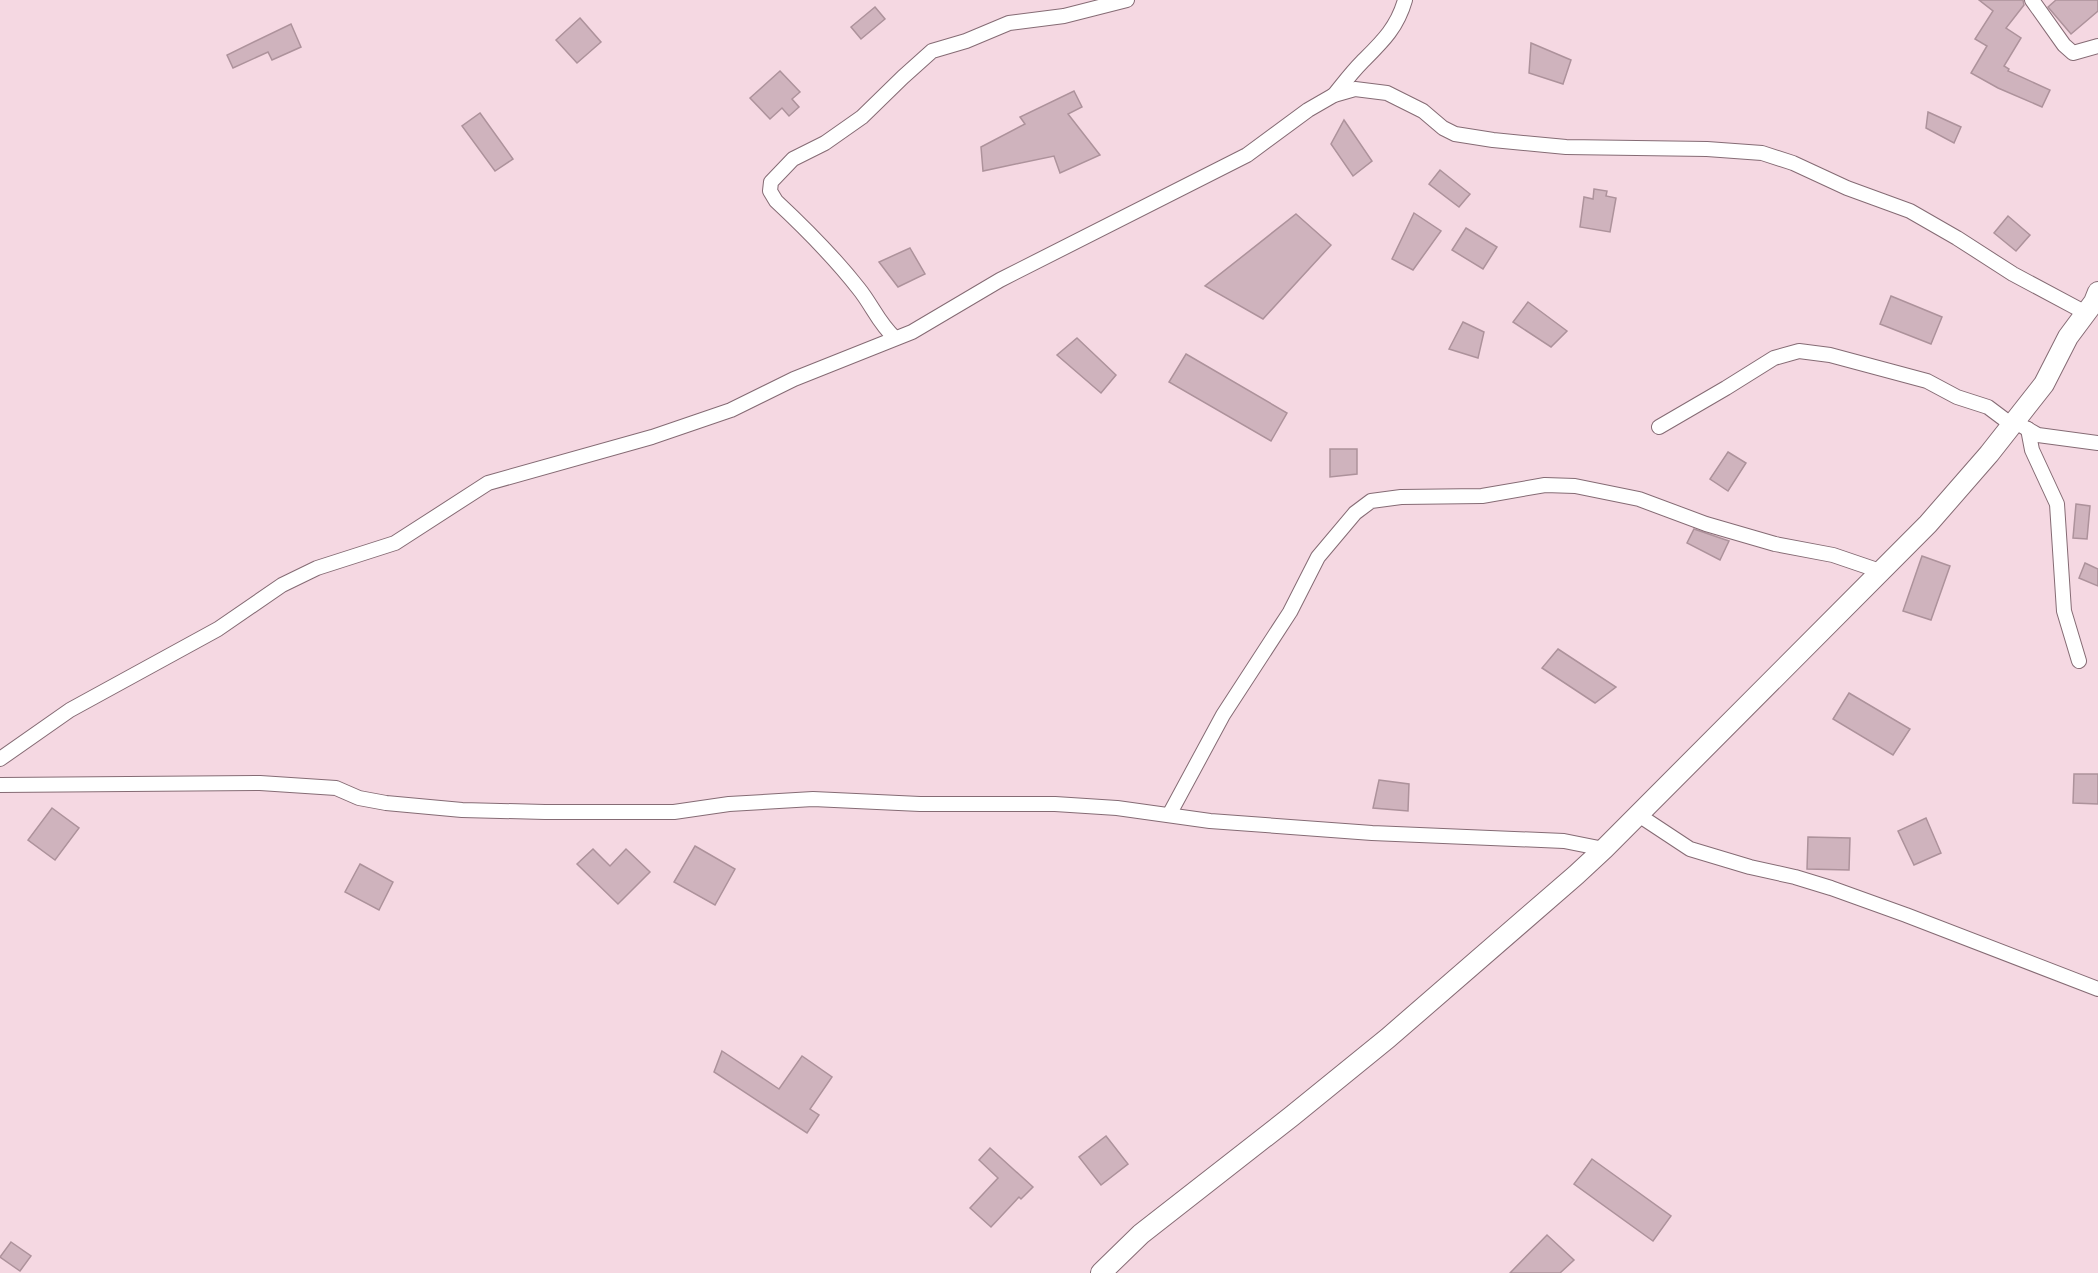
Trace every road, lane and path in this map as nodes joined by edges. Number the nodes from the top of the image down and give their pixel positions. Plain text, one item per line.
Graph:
1 (1127, 0) edge
2 (1405, 0) edge
3 (2032, 0) edge
4 (2098, 46) edge
5 (1334, 95) junction
6 (2098, 292) edge
7 (2086, 313) junction
8 (895, 338) junction
9 (2018, 425) junction
10 (1659, 427) dead end
11 (2098, 443) edge
12 (1881, 571) junction
13 (2079, 661) dead end
14 (0, 759) edge
15 (0, 785) edge
16 (1637, 814) junction
17 (1169, 815) junction
18 (1604, 849) junction
19 (2098, 989) edge
20 (1101, 1273) edge

1 - 8 street
2 - 5 street
3 - 4 street
5 - 7 street
5 - 8 street
6 - 7 street
7 - 9 street
8 - 14 street
9 - 10 street
9 - 11 street
9 - 12 street
9 - 13 street
12 - 16 street
12 - 17 street
15 - 17 street
16 - 18 street
16 - 19 street
17 - 18 street
18 - 20 street

